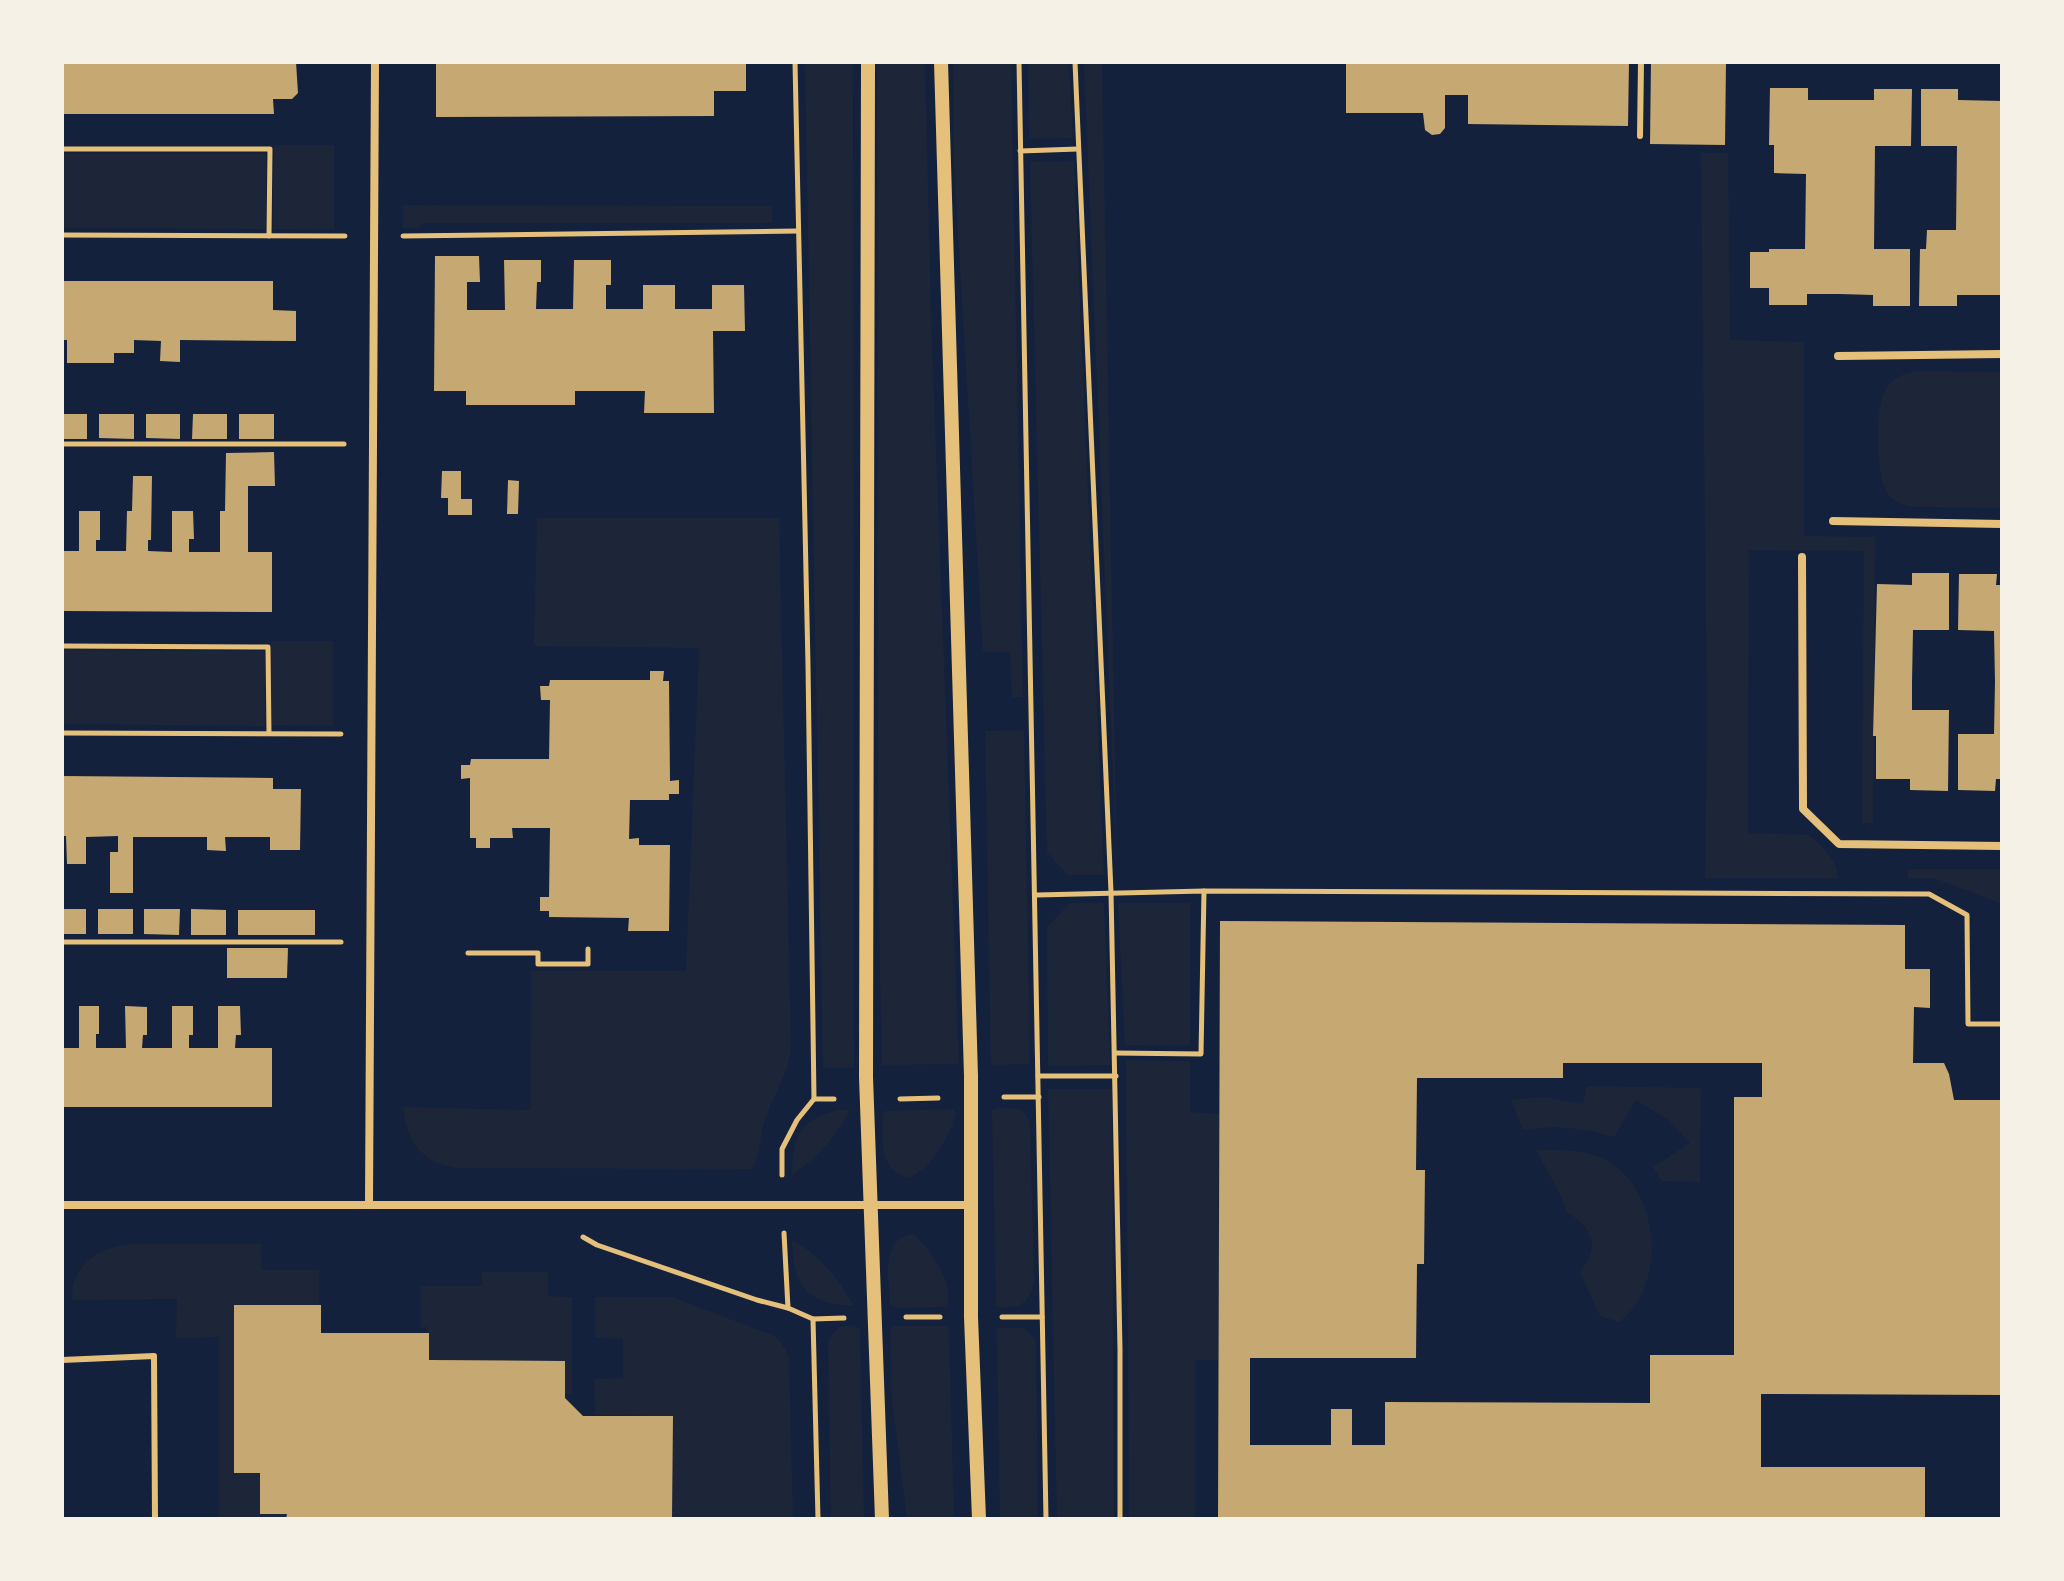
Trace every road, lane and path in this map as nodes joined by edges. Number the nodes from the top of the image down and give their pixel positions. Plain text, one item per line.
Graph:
1 (375, 62) edge
2 (795, 62) edge
3 (868, 62) edge
4 (941, 62) edge
5 (1019, 62) edge
6 (1075, 62) edge
7 (1641, 62) edge
8 (1640, 136) dead end
9 (62, 149) edge
10 (1078, 149) junction
11 (1020, 151) junction
12 (798, 231) junction
13 (62, 235) edge
14 (269, 236) junction
15 (374, 236) junction
16 (2002, 354) edge
17 (1838, 356) dead end
18 (62, 444) edge
19 (373, 444) junction
20 (1833, 521) dead end
21 (2002, 524) edge
22 (1802, 557) dead end
23 (62, 646) edge
24 (62, 733) edge
25 (269, 733) junction
26 (372, 734) junction
27 (2002, 846) edge
28 (1204, 891) junction
29 (1111, 892) junction
30 (1037, 895) junction
31 (62, 942) edge
32 (370, 942) junction
33 (588, 949) dead end
34 (468, 953) dead end
35 (2002, 1024) edge
36 (1115, 1053) junction
37 (1038, 1076) junction
38 (1116, 1076) junction
39 (1039, 1097) junction
40 (971, 1098) junction
41 (814, 1099) junction
42 (866, 1099) junction
43 (369, 1204) junction
44 (62, 1205) edge
45 (526, 1205) junction
46 (782, 1205) junction
47 (972, 1205) junction
48 (869, 1206) junction
49 (788, 1308) junction
50 (971, 1317) junction
51 (1042, 1317) junction
52 (874, 1318) junction
53 (813, 1319) junction
54 (62, 1360) edge
55 (155, 1519) edge
56 (818, 1519) edge
57 (882, 1519) edge
58 (979, 1519) edge
59 (1046, 1519) edge
60 (1120, 1519) edge

1 - 15 street
2 - 12 path
3 - 42 street
4 - 40 street
5 - 11 path
6 - 10 path
7 - 8 lane
9 - 14 path
10 - 11 path
10 - 29 path
11 - 30 path
12 - 15 path
12 - 41 path
13 - 14 path
14 - 15 path
15 - 19 street
16 - 17 street
18 - 19 path
19 - 26 street
20 - 21 street
22 - 27 street
23 - 25 path
24 - 25 path
25 - 26 path
26 - 32 street
28 - 29 path
28 - 35 path
28 - 36 path
29 - 30 path
29 - 36 path
30 - 37 path
31 - 32 path
32 - 43 street
33 - 34 path
36 - 38 path
37 - 38 path
37 - 39 path
38 - 60 path
39 - 40 path
39 - 51 path
40 - 42 path
40 - 47 street
41 - 42 path
41 - 46 path
42 - 48 street
43 - 44 street
43 - 45 street
45 - 46 street
45 - 49 path
46 - 48 street
46 - 49 path
47 - 48 street
47 - 50 street
48 - 52 street
49 - 53 path
50 - 51 path
50 - 52 path
50 - 58 street
51 - 59 path
52 - 53 path
52 - 57 street
53 - 56 path
54 - 55 lane

